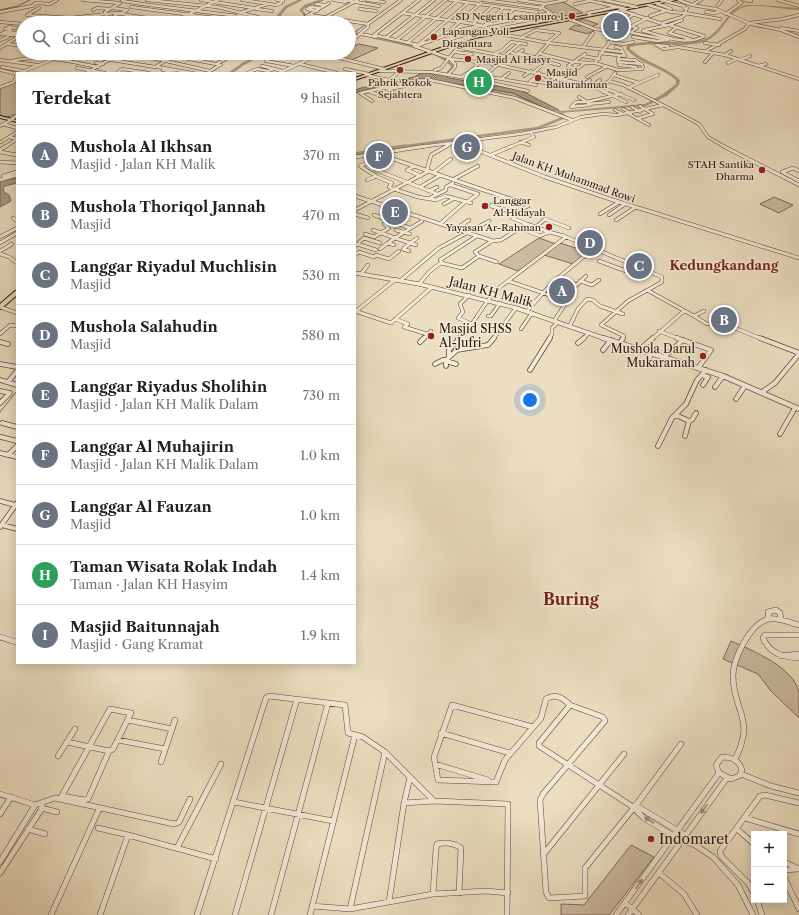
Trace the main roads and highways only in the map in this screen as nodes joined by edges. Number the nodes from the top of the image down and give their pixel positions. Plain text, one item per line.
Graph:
1 (675, 0) edge
2 (356, 78) edge
3 (0, 117) edge
4 (16, 121) edge
5 (16, 293) edge
6 (2, 302) edge
7 (0, 307) edge

1 - 2 main road
3 - 4 main road
5 - 6 main road
6 - 7 main road

